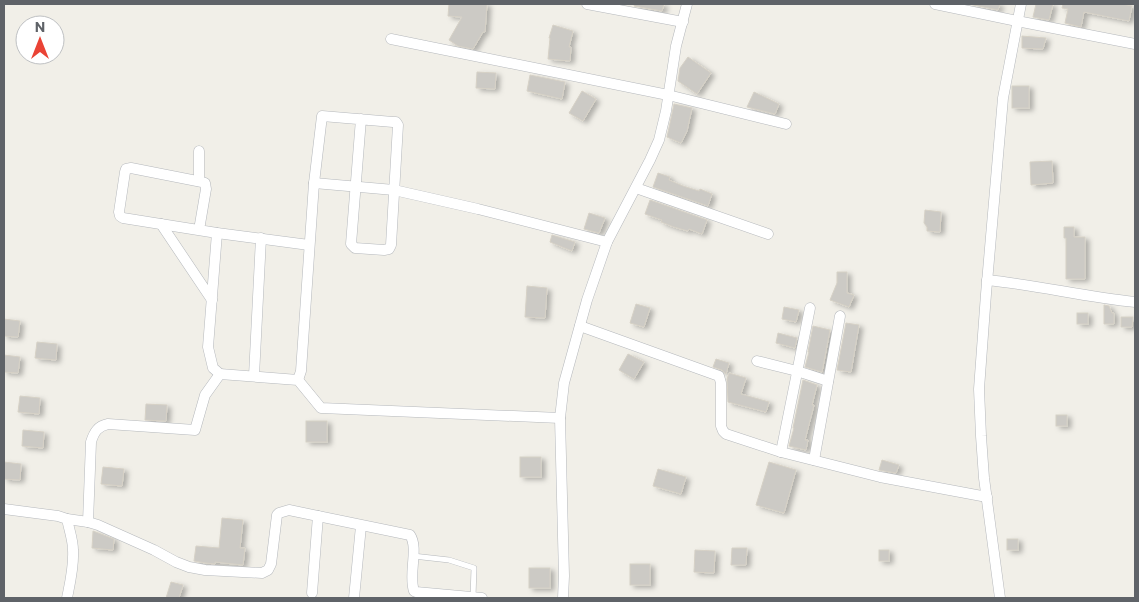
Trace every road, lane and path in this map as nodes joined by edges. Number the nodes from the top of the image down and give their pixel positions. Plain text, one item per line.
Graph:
1 (588, 4) edge
2 (687, 4) edge
3 (935, 4) edge
4 (1021, 4) edge
5 (1017, 21) junction
6 (683, 22) junction
7 (391, 39) dead end
8 (1135, 44) edge
9 (668, 95) junction
10 (361, 120) junction
11 (786, 124) dead end
12 (199, 151) dead end
13 (199, 181) junction
14 (314, 183) junction
15 (356, 186) junction
16 (636, 188) junction
17 (394, 190) junction
18 (161, 224) junction
19 (199, 230) junction
20 (217, 233) junction
21 (768, 234) dead end
22 (261, 238) junction
23 (607, 242) junction
24 (309, 245) junction
25 (987, 280) junction
26 (212, 300) junction
27 (1135, 302) edge
28 (810, 308) dead end
29 (840, 316) dead end
30 (580, 326) junction
31 (757, 361) dead end
32 (797, 371) junction
33 (220, 374) junction
34 (254, 376) junction
35 (298, 380) junction
36 (828, 381) junction
37 (560, 418) junction
38 (781, 452) junction
39 (814, 460) junction
40 (986, 498) junction
41 (4, 509) edge
42 (318, 516) junction
43 (67, 519) junction
44 (88, 522) junction
45 (361, 526) junction
46 (413, 556) junction
47 (312, 593) dead end
48 (67, 598) edge
49 (354, 598) edge
50 (477, 598) edge
51 (563, 598) edge
52 (1000, 598) edge

1 - 6 street
2 - 6 street
3 - 5 street
4 - 5 street
5 - 8 street
5 - 25 street
6 - 9 street
7 - 9 street
9 - 11 street
9 - 16 street
10 - 14 street
10 - 15 street
10 - 17 street
12 - 13 street
13 - 18 street
13 - 19 street
14 - 15 street
14 - 24 street
15 - 17 street
15 - 17 street
16 - 21 street
16 - 23 street
17 - 23 street
18 - 19 street
18 - 26 street
19 - 20 street
20 - 22 street
20 - 26 street
22 - 24 street
22 - 34 street
23 - 30 street
24 - 35 street
25 - 27 street
25 - 40 street
26 - 33 street
28 - 32 street
29 - 36 street
30 - 37 street
30 - 38 street
31 - 32 street
32 - 36 street
32 - 38 street
33 - 34 street
33 - 44 street
34 - 35 street
35 - 37 street
36 - 39 street
37 - 51 street
38 - 39 street
39 - 40 street
40 - 52 street
41 - 43 street
42 - 44 street
42 - 45 street
42 - 47 street
43 - 44 street
43 - 48 street
45 - 46 street
45 - 49 street
46 - 50 lane
46 - 50 street

